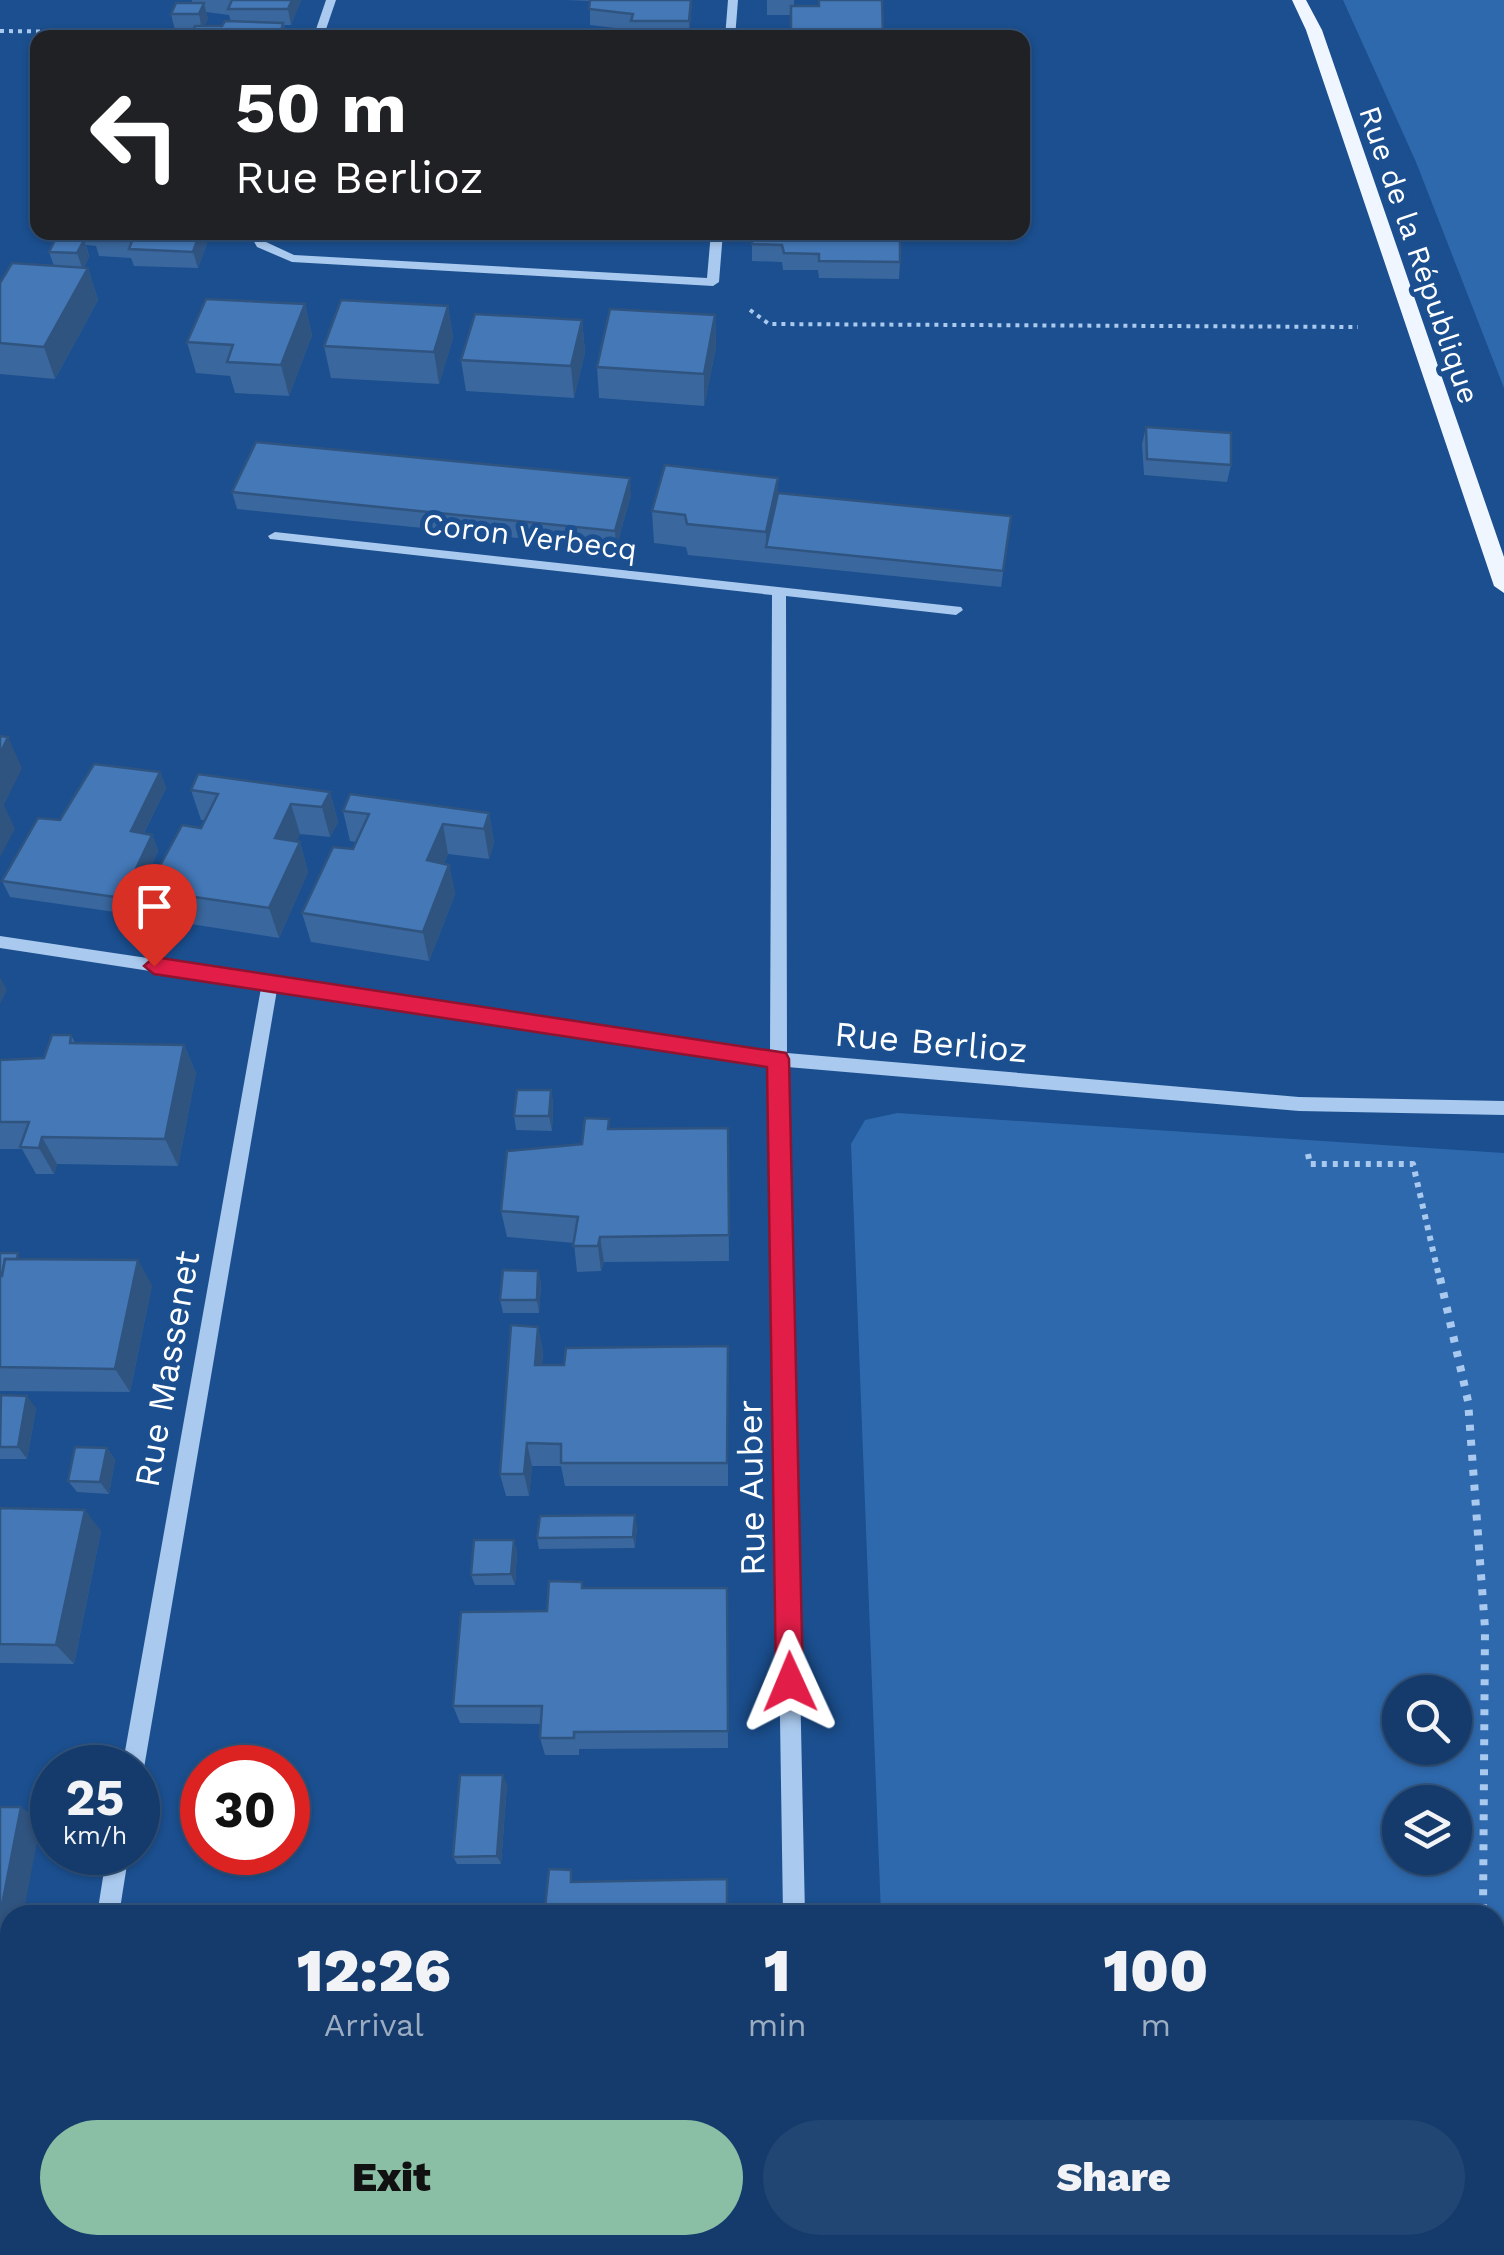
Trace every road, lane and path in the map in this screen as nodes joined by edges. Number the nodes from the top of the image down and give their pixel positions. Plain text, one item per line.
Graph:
1 (331, 0) edge
2 (733, 0) edge
3 (1298, 0) edge
4 (321, 30) edge
5 (731, 30) edge
6 (0, 31) edge
7 (30, 31) edge
8 (259, 240) edge
9 (716, 240) edge
10 (713, 282) junction
11 (1413, 328) junction
12 (275, 536) dead end
13 (1504, 586) edge
14 (779, 594) junction
15 (956, 610) dead end
16 (0, 942) edge
17 (270, 983) junction
18 (778, 1059) junction
19 (1299, 1104) junction
20 (1504, 1108) edge
21 (137, 1745) edge
22 (114, 1875) edge
23 (110, 1905) edge
24 (794, 1905) edge
25 (1484, 1905) edge

1 - 4 street
2 - 5 street
3 - 11 main road, Rue de la République
6 - 7 path
8 - 10 street
9 - 10 street
10 - 11 path
11 - 13 main road, Rue de la République
12 - 14 street, Coron Verbecq
14 - 15 street, Coron Verbecq
14 - 18 street
16 - 17 street, Rue Berlioz
17 - 18 street, Rue Berlioz
17 - 21 street, Rue Massenet
18 - 19 street, Rue Berlioz
18 - 24 street, Rue Auber
19 - 20 street, Rue Berlioz
19 - 25 path
22 - 23 street

